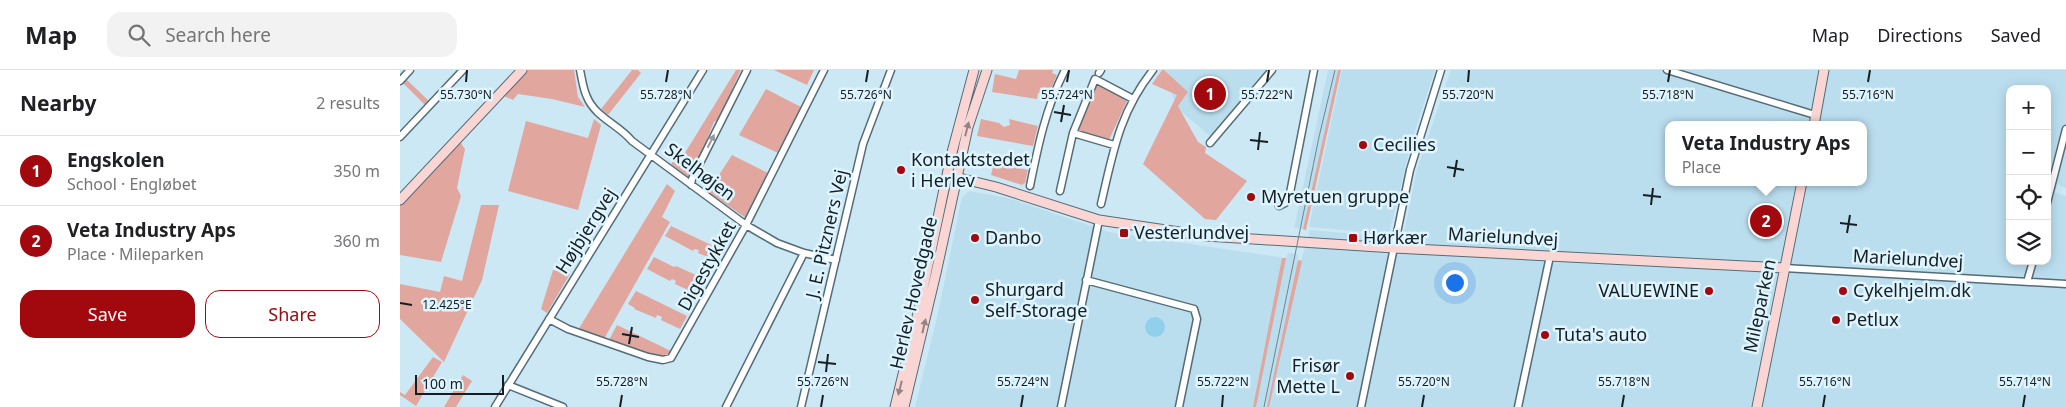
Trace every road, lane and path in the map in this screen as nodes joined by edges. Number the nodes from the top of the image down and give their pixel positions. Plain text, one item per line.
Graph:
1 (410, 70) edge
2 (463, 70) edge
3 (522, 70) edge
4 (580, 70) edge
5 (703, 70) edge
6 (747, 70) edge
7 (824, 70) edge
8 (891, 70) edge
9 (1065, 70) edge
10 (1152, 70) edge
11 (1272, 70) edge
12 (1314, 70) edge
13 (1441, 70) edge
14 (1668, 70) edge
15 (1824, 70) edge
16 (981, 71) edge
17 (400, 81) edge
18 (1133, 99) junction
19 (1814, 120) edge
20 (2066, 128) edge
21 (1073, 133) junction
22 (400, 137) edge
23 (1210, 143) dead end
24 (1114, 145) junction
25 (651, 154) junction
26 (947, 175) junction
27 (957, 177) junction
28 (691, 185) junction
29 (1030, 186) dead end
30 (1801, 186) edge
31 (2051, 187) edge
32 (1060, 191) dead end
33 (400, 200) edge
34 (1101, 204) dead end
35 (1279, 206) dead end
36 (1099, 220) junction
37 (746, 225) junction
38 (1394, 248) junction
39 (804, 253) junction
40 (1550, 256) junction
41 (836, 260) junction
42 (2031, 265) edge
43 (1784, 268) junction
44 (1086, 280) junction
45 (2027, 282) junction
46 (2066, 284) edge
47 (549, 319) junction
48 (508, 385) junction
49 (495, 407) edge
50 (563, 407) edge
51 (726, 407) edge
52 (801, 407) edge
53 (896, 407) edge
54 (904, 407) edge
55 (1061, 407) edge
56 (1179, 407) edge
57 (1361, 407) edge
58 (1518, 407) edge
59 (1757, 407) edge

1 - 17 street
2 - 22 street
3 - 33 street
4 - 25 street, Skelhøjen
5 - 25 street, Højbjergvej
28 -> 6 street
7 - 37 street, Digestykket
8 - 41 street, J. E. Pitzners Vej
9 - 29 street
10 - 18 street
11 - 23 street
12 - 35 street
13 - 38 street
14 - 19 street
15 - 19 street
16 - 26 street, Herlev Hovedgade
27 -> 16 street, Herlev Hovedgade
18 - 21 street
18 - 24 street
20 - 31 street
21 - 24 street
21 - 32 street
24 - 34 street
25 - 28 street, Skelhøjen
25 - 47 street, Højbjergvej
26 - 27 street, Marielundvej
26 -> 53 street, Herlev Hovedgade
27 - 36 street, Marielundvej
54 -> 27 street, Herlev Hovedgade
28 - 37 street, Skelhøjen
30 - 43 street, Mileparken
36 - 38 street, Marielundvej
36 - 44 street
37 - 39 street, Skelhøjen
37 - 47 street, Digestykket
38 - 40 street, Marielundvej
38 - 57 street
39 - 41 street, Skelhøjen
39 - 51 street
40 - 43 street, Marielundvej
40 - 58 street
41 - 52 street, J. E. Pitzners Vej
42 - 45 street
43 - 45 street, Marielundvej
43 - 59 street, Mileparken
44 - 55 street
44 - 56 street
45 - 46 street, Marielundvej
47 - 48 street, Højbjergvej
48 - 49 street, Højbjergvej
48 - 50 street

